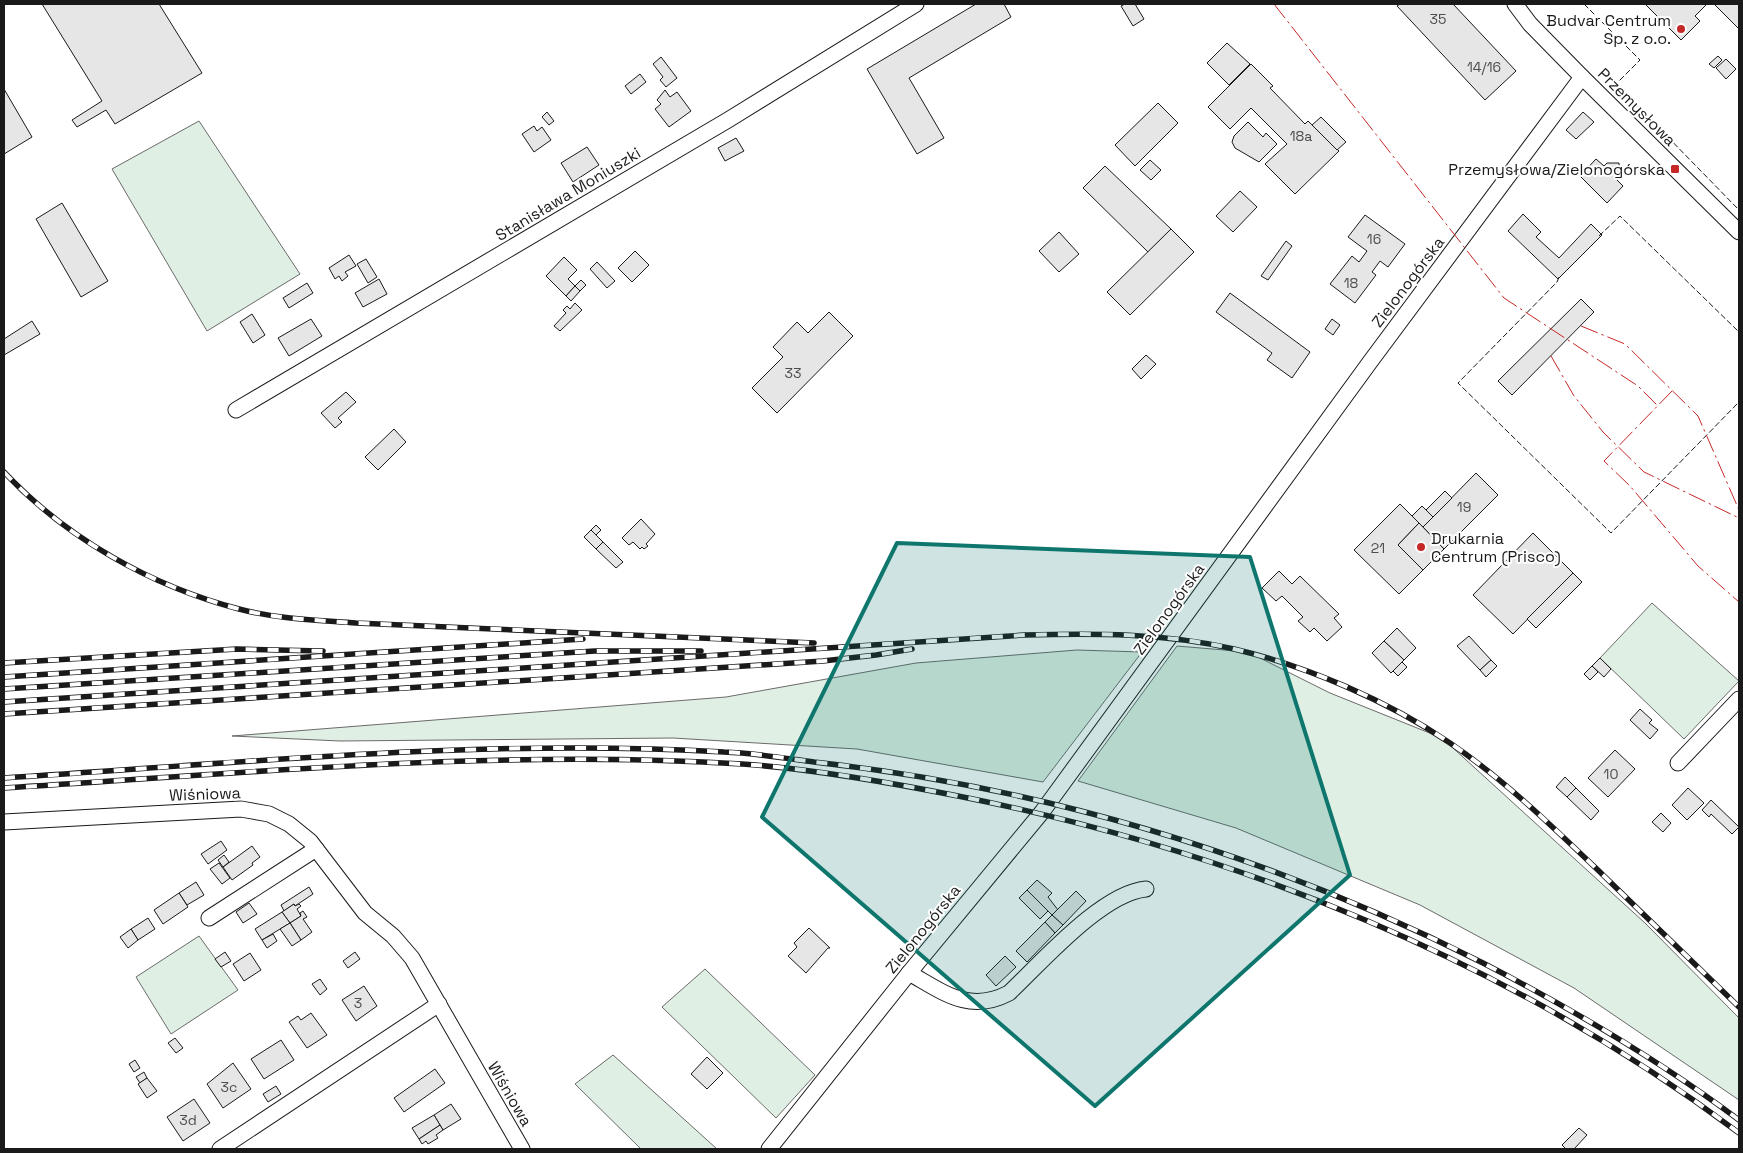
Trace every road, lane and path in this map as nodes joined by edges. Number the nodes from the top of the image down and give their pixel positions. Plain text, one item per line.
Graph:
1 (916, 4) edge
2 (1515, 4) edge
3 (1582, 77) junction
4 (1739, 232) edge
5 (236, 410) dead end
6 (1739, 699) edge
7 (1678, 763) dead end
8 (4, 822) edge
9 (316, 849) junction
10 (1146, 889) dead end
11 (209, 918) dead end
12 (909, 973) junction
13 (439, 1004) junction
14 (220, 1149) edge
15 (522, 1149) edge
16 (769, 1149) edge

1 - 5 street, Stanisława Moniuszki
2 - 3 street, Przemysłowa
3 - 4 street, Przemysłowa
3 - 12 street, Zielonogórska
6 - 7 street
8 - 9 street, Wiśniowa
9 - 11 street
9 - 13 street, Wiśniowa
10 - 12 street
12 - 16 street, Zielonogórska
13 - 14 street
13 - 15 street, Wiśniowa

